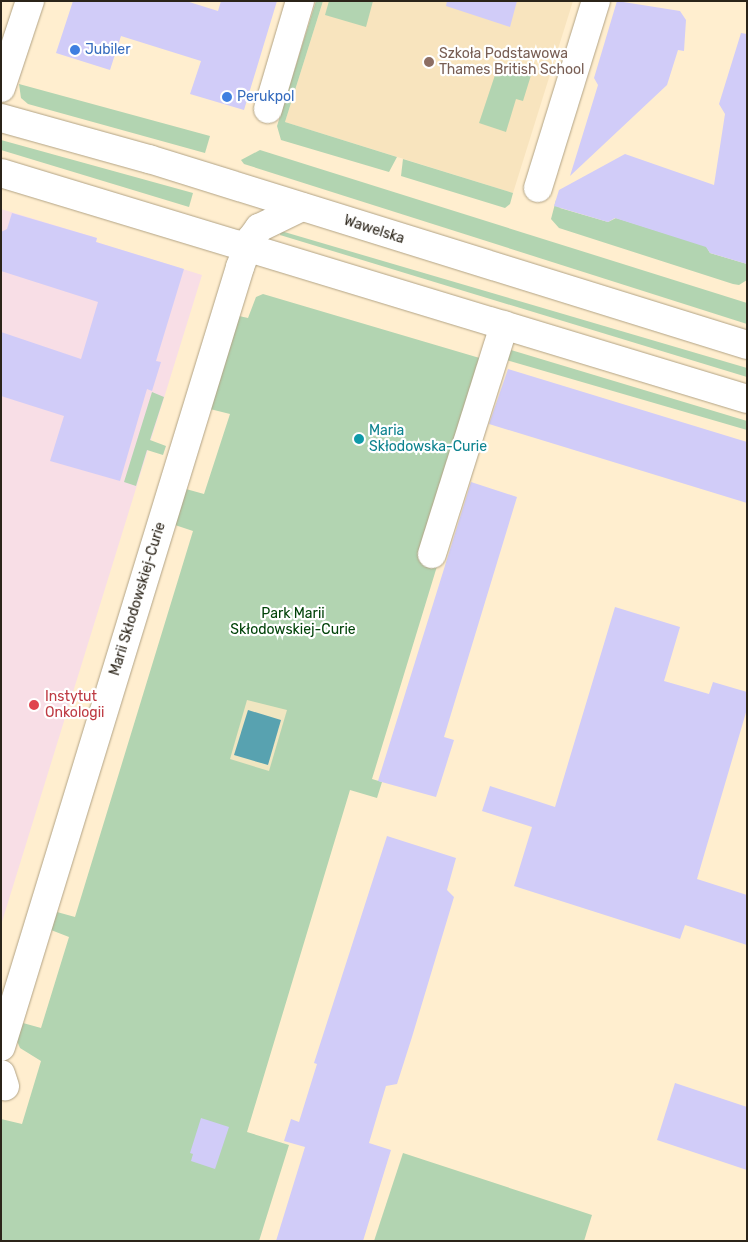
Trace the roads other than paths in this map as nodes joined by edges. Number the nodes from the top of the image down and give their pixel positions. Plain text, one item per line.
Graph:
1 (30, 1) edge
2 (300, 1) edge
3 (596, 1) edge
4 (1, 88) edge
5 (268, 109) dead end
6 (1, 118) edge
7 (1, 173) edge
8 (538, 188) dead end
9 (302, 207) junction
10 (248, 248) junction
11 (504, 326) junction
12 (747, 345) edge
13 (747, 399) edge
14 (432, 554) dead end
15 (1, 1047) edge

1 - 4 main road
2 - 5 main road
3 - 8 main road
6 - 9 main road, Wawelska
7 - 10 main road
9 - 10 main road, Marii Skłodowskiej-Curie
9 - 12 main road, Wawelska
10 - 11 main road
10 - 15 main road, Marii Skłodowskiej-Curie
11 - 13 main road
11 - 14 main road

